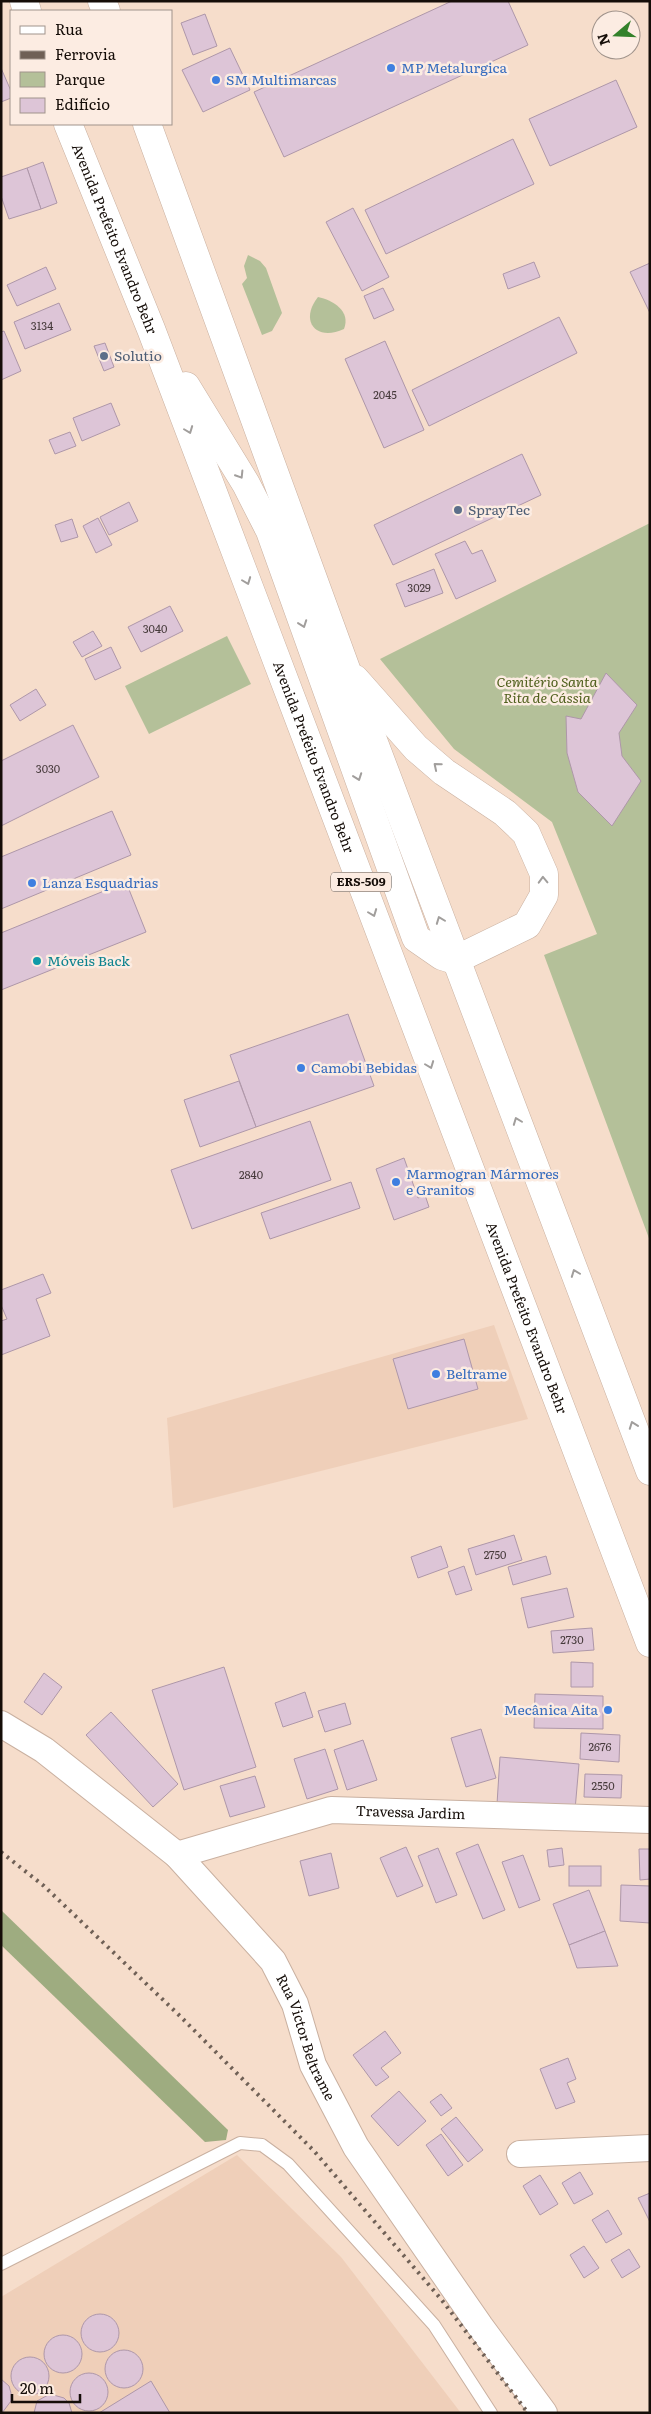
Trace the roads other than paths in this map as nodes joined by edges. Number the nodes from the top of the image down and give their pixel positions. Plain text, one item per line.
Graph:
1 (68, 125) edge
2 (148, 125) edge
3 (151, 329) junction
4 (346, 669) junction
5 (455, 960) junction
6 (650, 1471) edge
7 (650, 1643) edge
8 (10, 1730) edge
9 (650, 1820) edge
10 (177, 1854) junction
11 (650, 2148) edge
12 (520, 2154) dead end
13 (1, 2264) edge
14 (491, 2413) edge
15 (544, 2413) edge

1 - 3 highway, Avenida Prefeito Evandro Behr / ERS-509
2 - 4 highway
3 -> 5 highway
3 -> 7 highway, Avenida Prefeito Evandro Behr / ERS-509
5 -> 4 highway
5 -> 4 highway
6 -> 5 highway
8 - 10 street, Rua Victor Beltrame
9 - 10 street, Travessa Jardim
10 - 15 street, Rua Victor Beltrame
11 - 12 street
13 - 14 lane

